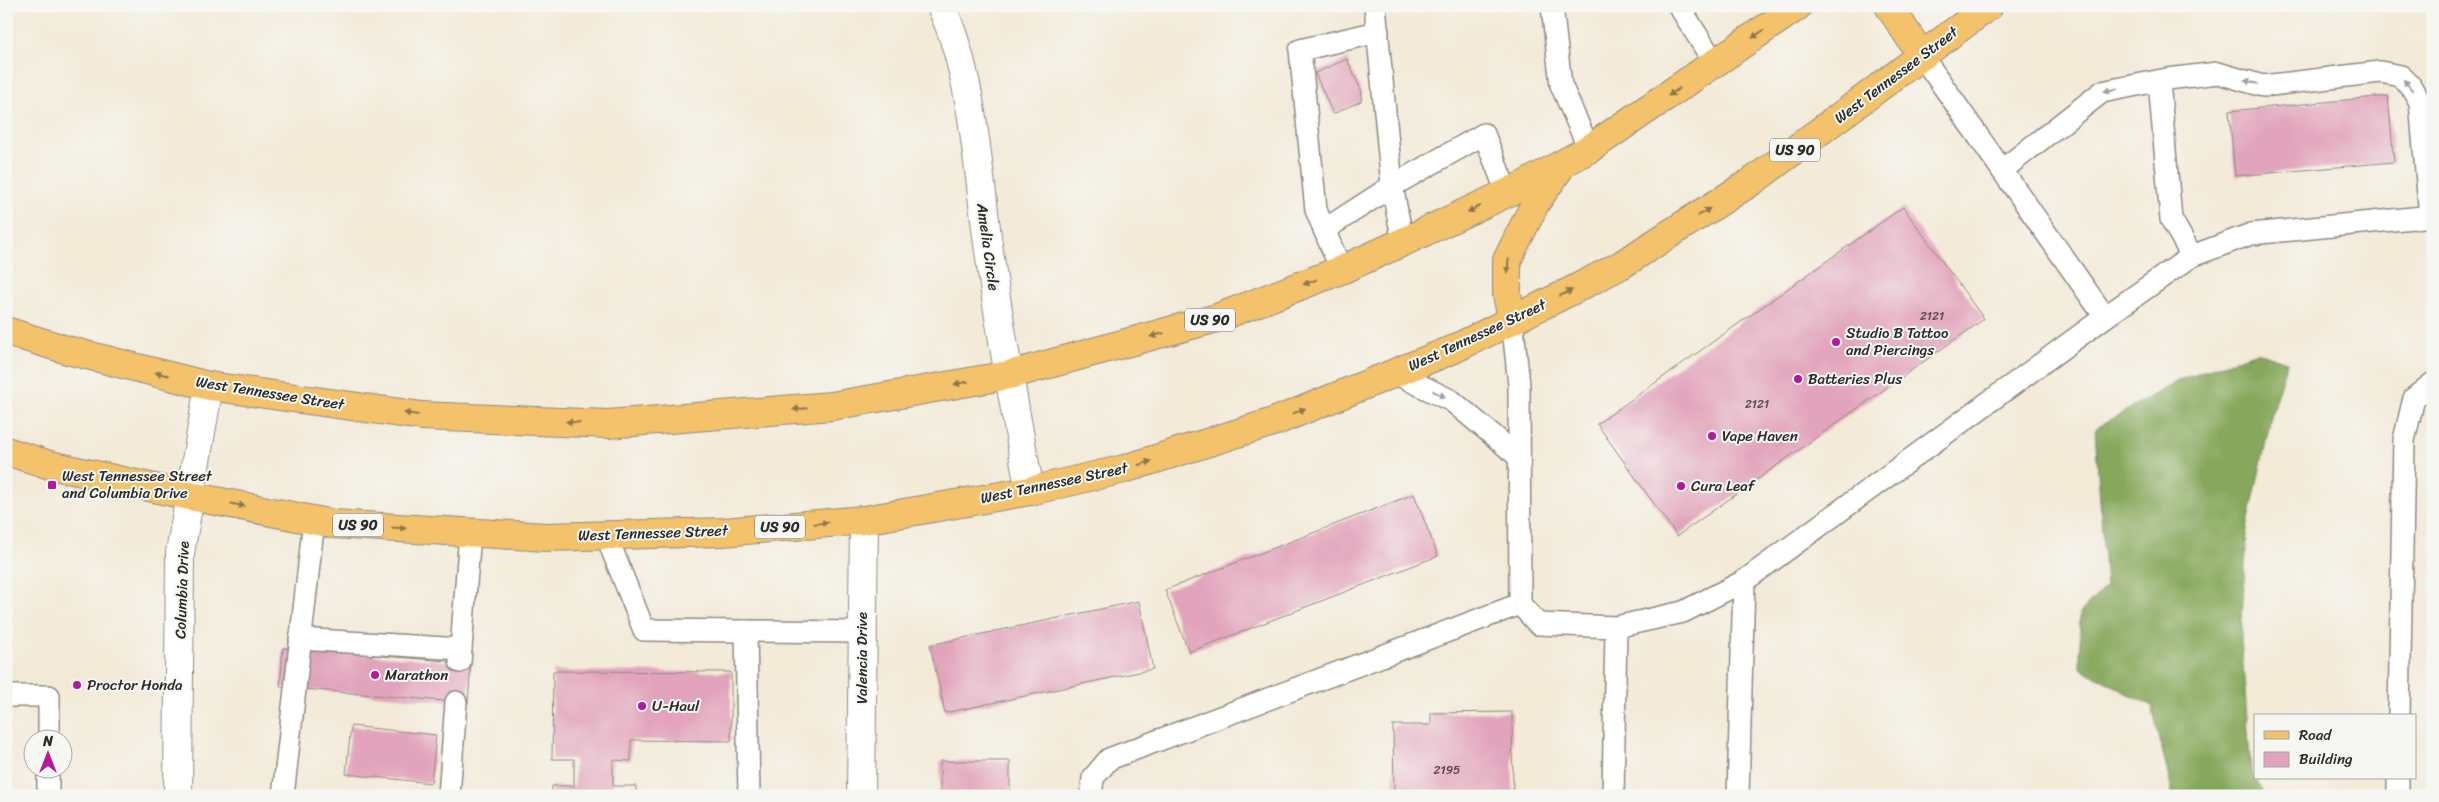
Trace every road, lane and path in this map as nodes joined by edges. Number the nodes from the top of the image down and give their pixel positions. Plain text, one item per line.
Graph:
1 (941, 6) edge
2 (1375, 6) edge
3 (1552, 6) edge
4 (1679, 6) edge
5 (1798, 6) edge
6 (1889, 6) edge
7 (1989, 6) edge
8 (1378, 32) junction
9 (1922, 56) junction
10 (1715, 64) junction
11 (2159, 81) junction
12 (1589, 149) junction
13 (1564, 163) junction
14 (2002, 170) junction
15 (1392, 186) junction
16 (1507, 193) junction
17 (2431, 216) edge
18 (1324, 230) junction
19 (1403, 242) junction
20 (2192, 256) junction
21 (1341, 270) junction
22 (2105, 317) junction
23 (1512, 318) junction
24 (6, 331) edge
25 (1395, 373) junction
26 (1009, 375) junction
27 (2433, 383) edge
28 (209, 386) junction
29 (6, 451) edge
30 (1519, 457) junction
31 (1030, 491) junction
32 (190, 496) junction
33 (314, 520) junction
34 (864, 520) junction
35 (470, 533) junction
36 (606, 534) junction
37 (1744, 581) junction
38 (1520, 604) junction
39 (1616, 627) junction
40 (746, 631) junction
41 (862, 632) junction
42 (300, 639) junction
43 (6, 696) edge
44 (456, 702) dead end
45 (2399, 714) edge
46 (48, 730) edge
47 (48, 780) edge
48 (2398, 780) edge
49 (48, 796) edge
50 (178, 796) edge
51 (283, 796) edge
52 (449, 796) edge
53 (749, 796) edge
54 (861, 796) edge
55 (1091, 796) edge
56 (1613, 796) edge
57 (1738, 796) edge
58 (2398, 796) edge

1 - 26 street, Amelia Circle
2 - 8 lane
3 - 12 lane
4 - 10 lane
5 -> 10 main road, West Tennessee Street / US 90
6 - 9 main road
7 - 9 main road, West Tennessee Street / US 90
8 - 15 lane
8 - 18 lane
9 - 14 lane
23 -> 9 main road, West Tennessee Street / US 90
10 -> 12 main road, West Tennessee Street / US 90
11 -> 14 lane
17 -> 11 lane
11 - 20 lane
12 - 13 main road, West Tennessee Street / US 90
13 - 16 main road, West Tennessee Street / US 90
13 -> 23 main road
14 - 22 lane
15 - 16 lane
15 - 18 lane
15 - 19 lane
16 -> 19 main road, West Tennessee Street / US 90
17 - 20 lane
18 - 21 lane
19 - 21 main road, West Tennessee Street / US 90
20 - 22 lane
21 -> 26 main road, West Tennessee Street / US 90
22 - 37 lane
23 - 25 main road, West Tennessee Street / US 90
23 - 30 lane
28 -> 24 main road, West Tennessee Street / US 90
25 -> 30 lane
31 -> 25 main road, West Tennessee Street / US 90
26 -> 28 main road, West Tennessee Street / US 90
26 - 31 street, Amelia Circle
27 - 45 lane
28 - 32 street, Columbia Drive
29 - 32 main road, West Tennessee Street / US 90
30 - 38 lane
31 - 34 main road, West Tennessee Street / US 90
32 -> 33 main road, West Tennessee Street / US 90
32 - 50 street, Columbia Drive
33 -> 35 main road, West Tennessee Street / US 90
33 - 42 lane
36 -> 34 main road, West Tennessee Street / US 90
34 - 41 street, Valencia Drive
35 - 36 main road, West Tennessee Street / US 90
35 - 42 lane
36 - 40 lane
37 - 39 lane
37 - 57 lane
38 - 39 lane
38 - 55 lane
39 - 56 lane
40 - 41 lane
40 - 53 lane
41 - 54 street, Valencia Drive
42 - 51 lane
43 - 46 lane
44 - 52 lane
47 - 49 lane
48 - 58 lane

